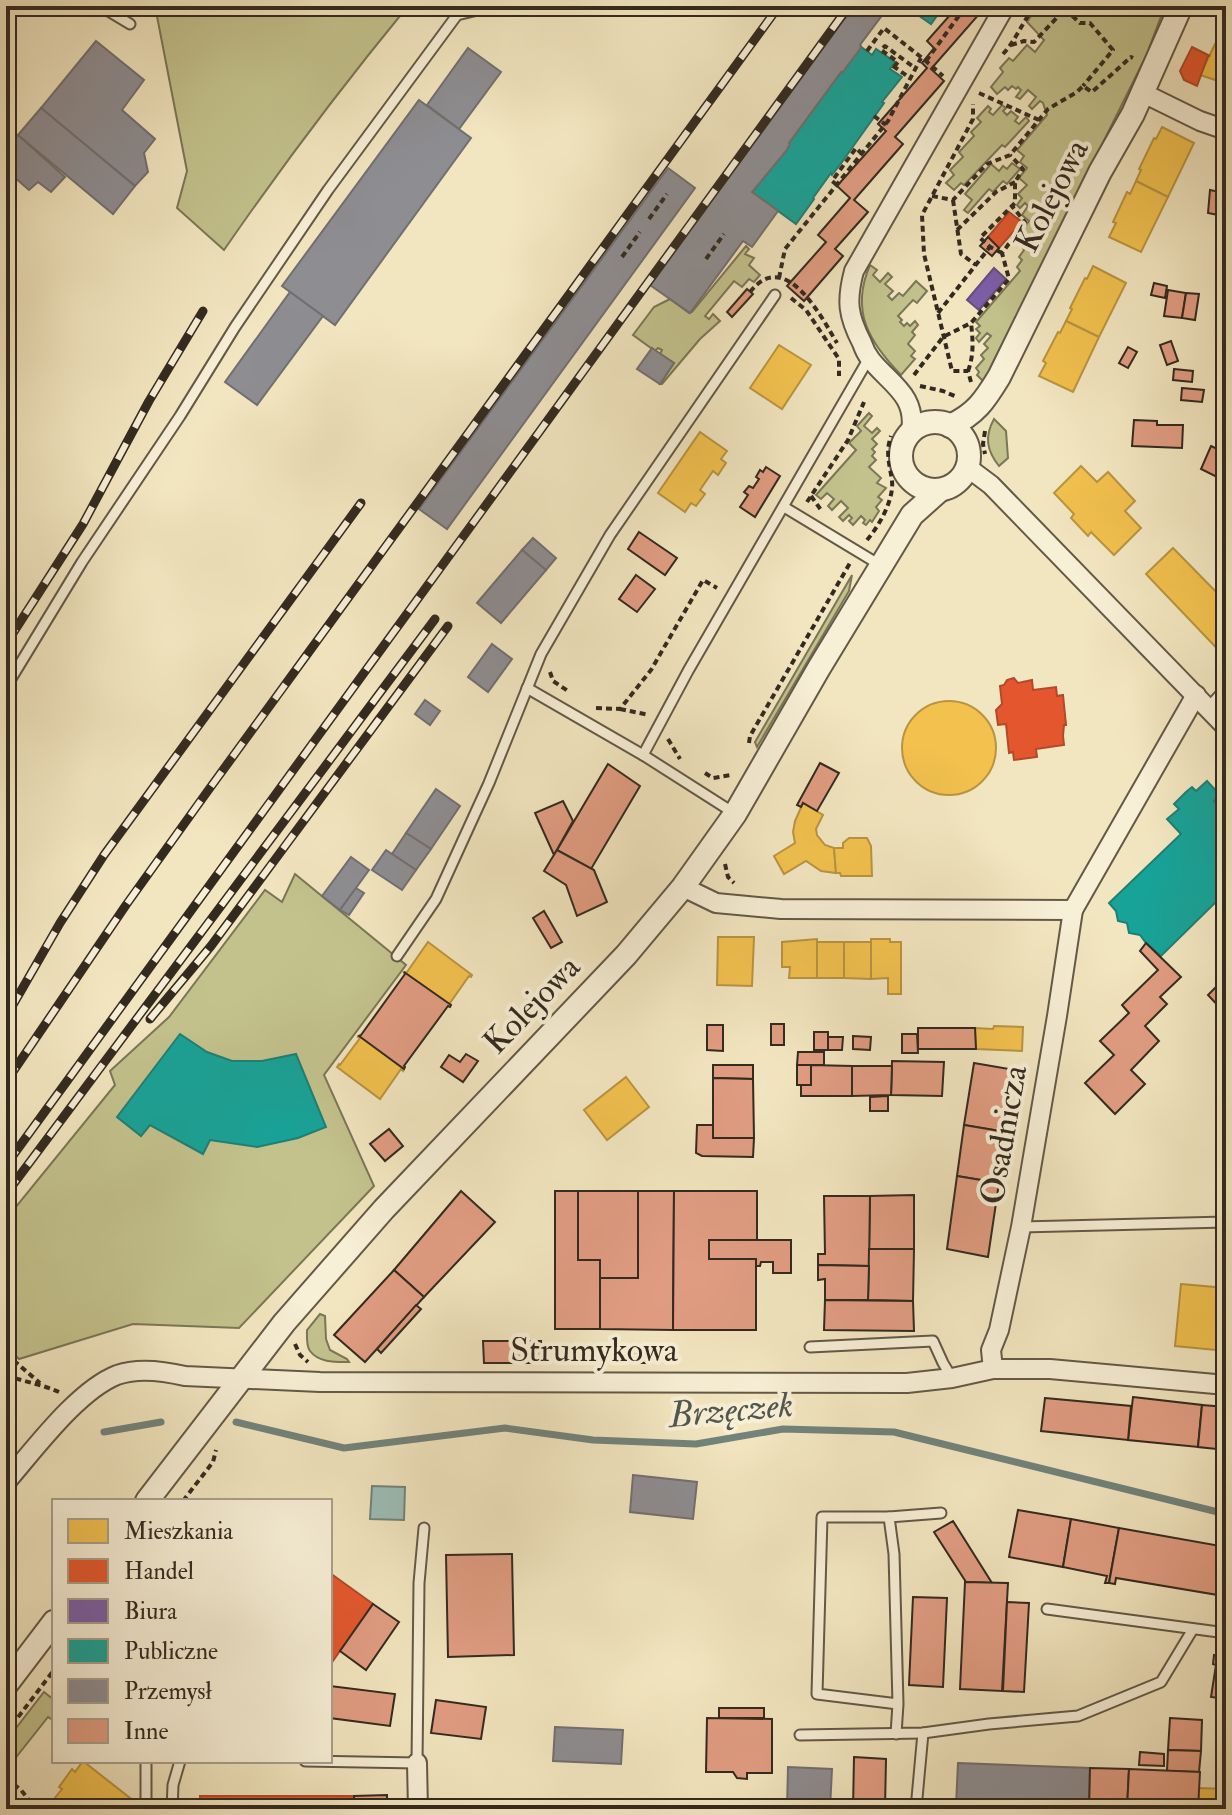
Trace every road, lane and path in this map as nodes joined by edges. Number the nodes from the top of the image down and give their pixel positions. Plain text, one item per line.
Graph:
1 (100, 6) edge
2 (494, 6) edge
3 (966, 6) edge
4 (1005, 6) edge
5 (1181, 6) edge
6 (1063, 8) edge
7 (130, 24) dead end
8 (1011, 45) dead end
9 (867, 51) dead end
10 (923, 59) junction
11 (1142, 63) dead end
12 (915, 68) junction
13 (910, 78) junction
14 (1083, 86) junction
15 (956, 89) junction
16 (977, 92) dead end
17 (1143, 93) junction
18 (973, 99) dead end
19 (874, 116) dead end
20 (1039, 120) junction
21 (886, 125) junction
22 (1226, 130) edge
23 (862, 153) junction
24 (1010, 155) junction
25 (1015, 182) junction
26 (837, 185) junction
27 (667, 194) dead end
28 (932, 196) junction
29 (953, 200) junction
30 (1012, 206) junction
31 (649, 219) dead end
32 (957, 230) junction
33 (640, 232) dead end
34 (724, 234) dead end
35 (992, 245) junction
36 (1002, 253) junction
37 (622, 257) dead end
38 (706, 259) dead end
39 (976, 265) junction
40 (779, 277) junction
41 (750, 292) dead end
42 (778, 292) junction
43 (938, 313) junction
44 (971, 323) junction
45 (943, 337) junction
46 (839, 345) dead end
47 (843, 352) dead end
48 (869, 358) junction
49 (968, 371) junction
50 (910, 380) dead end
51 (917, 386) dead end
52 (868, 393) dead end
53 (972, 402) junction
54 (911, 432) junction
55 (958, 433) junction
56 (967, 467) junction
57 (929, 488) junction
58 (784, 507) junction
59 (798, 515) junction
60 (881, 565) junction
61 (718, 588) dead end
62 (541, 654) junction
63 (6, 687) edge
64 (527, 688) junction
65 (1226, 688) edge
66 (573, 694) dead end
67 (1202, 701) junction
68 (593, 708) dead end
69 (620, 709) junction
70 (663, 718) junction
71 (1226, 727) edge
72 (643, 755) junction
73 (681, 760) dead end
74 (702, 772) dead end
75 (733, 774) dead end
76 (735, 814) junction
77 (683, 887) junction
78 (1073, 910) junction
79 (397, 956) dead end
80 (1226, 1222) edge
81 (1021, 1227) junction
82 (810, 1347) dead end
83 (6, 1354) edge
84 (993, 1369) junction
85 (6, 1375) edge
86 (952, 1378) junction
87 (240, 1379) junction
88 (42, 1384) junction
89 (1226, 1385) edge
90 (68, 1396) dead end
91 (6, 1482) edge
92 (149, 1499) edge
93 (941, 1513) dead end
94 (889, 1517) junction
95 (424, 1528) dead end
96 (408, 1581) dead end
97 (419, 1583) junction
98 (1047, 1609) dead end
99 (52, 1625) edge
100 (1193, 1629) junction
101 (1226, 1633) edge
102 (52, 1673) edge
103 (6, 1685) edge
104 (898, 1704) junction
105 (6, 1733) edge
106 (923, 1733) junction
107 (896, 1734) junction
108 (800, 1735) dead end
109 (332, 1761) edge
110 (146, 1763) edge
111 (179, 1763) edge
112 (417, 1763) junction
113 (6, 1778) edge
114 (32, 1809) edge
115 (146, 1809) edge
116 (172, 1809) edge
117 (418, 1809) edge
118 (916, 1809) edge

1 - 7 lane
2 - 63 lane
3 - 10 path
4 - 15 street
5 - 17 street, Kolejowa
6 - 8 path
6 - 14 path
9 - 10 path
10 - 12 path
10 - 15 path
11 - 14 path
12 - 13 path
12 - 13 path
13 - 21 path
14 - 20 path
15 - 48 street
16 - 20 path
17 - 22 street
17 - 53 street, Kolejowa
18 - 28 path
19 - 21 path
20 - 24 path
21 - 23 path
23 - 26 path
23 - 26 path
24 - 25 path
24 - 29 path
25 - 30 path
25 - 32 path
26 - 40 path
27 - 31 path
28 - 29 path
28 - 43 path
29 - 32 path
30 - 35 path
30 - 36 path
32 - 39 path
33 - 37 path
34 - 38 path
35 - 36 path
35 - 39 path
36 - 44 path
39 - 43 path
40 - 41 path
40 - 42 path
40 - 46 path
42 - 47 path
42 - 62 lane
43 - 45 path
44 - 45 path
44 - 49 path
45 - 49 path
45 - 50 path
48 - 54 street
48 - 58 lane
49 - 53 path
51 - 53 path
52 - 59 path
53 - 55 street, Kolejowa
54 - 55 street
54 - 57 street
55 - 56 street
56 - 57 street
56 - 67 street
57 - 60 street, Kolejowa
58 - 59 lane
58 - 70 lane
59 - 60 lane
60 - 76 street, Kolejowa
61 - 69 path
62 - 64 lane
62 - 66 path
64 - 72 lane
64 - 79 lane
65 - 67 lane
67 - 71 street
67 - 78 street, Osadnicza
68 - 69 path
69 - 70 path
70 - 72 lane
70 - 73 path
72 - 76 lane
74 - 75 path
76 - 77 street, Kolejowa
77 - 78 street
77 - 87 street, Kolejowa
78 - 81 street, Osadnicza
80 - 81 lane
81 - 84 street, Osadnicza
82 - 86 lane
83 - 88 path
84 - 86 street, Strumykowa
84 - 89 street, Strumykowa
85 - 88 path
86 - 87 street, Strumykowa
87 - 91 street, Strumykowa
87 - 92 street, Kolejowa
88 - 90 path
93 - 94 lane
94 - 104 lane
94 - 104 lane
95 - 97 lane
96 - 97 lane
97 - 112 lane
98 - 100 lane
99 - 103 street
100 - 101 lane
100 - 106 lane
102 - 105 path
104 - 107 lane
106 - 107 lane
106 - 118 lane
107 - 108 lane
109 - 112 lane
110 - 115 lane
111 - 116 lane
112 - 117 street
113 - 114 path

